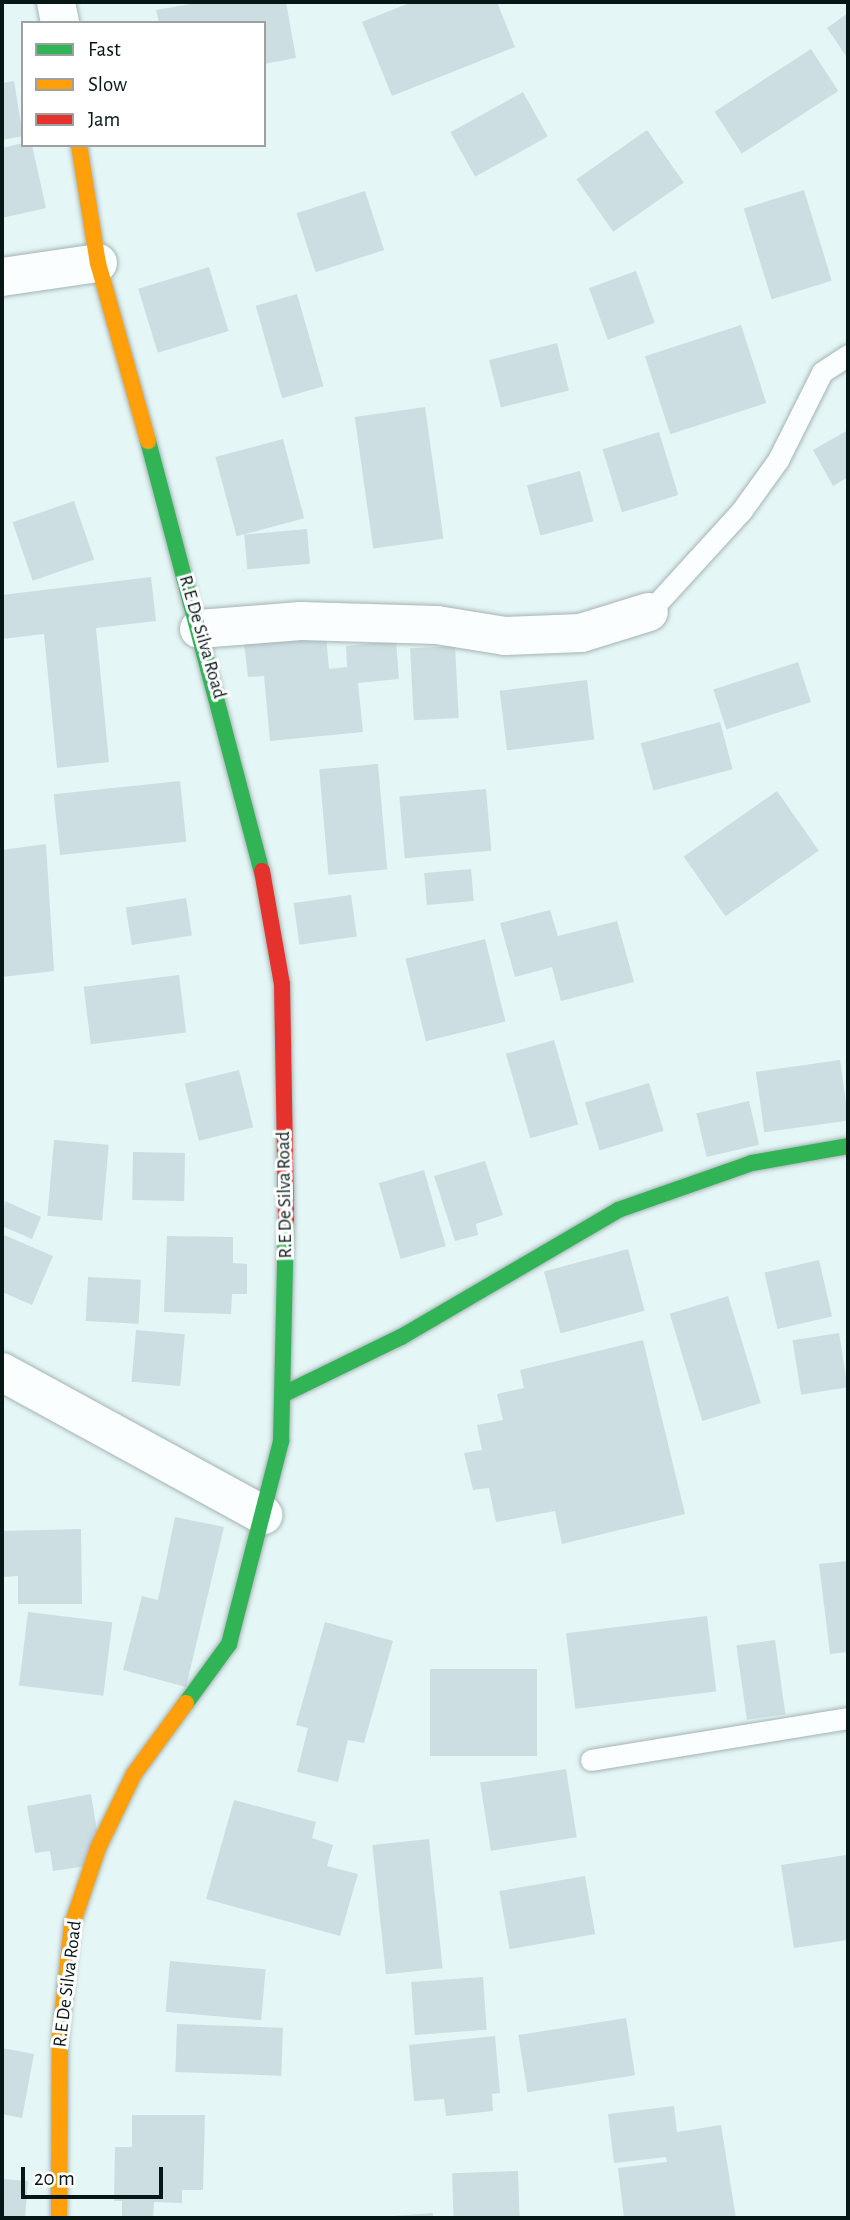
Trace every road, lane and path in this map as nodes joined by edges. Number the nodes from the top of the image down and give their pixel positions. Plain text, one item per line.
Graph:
1 (56, 2) edge
2 (60, 21) edge
3 (79, 147) edge
4 (98, 263) junction
5 (2, 277) edge
6 (848, 355) edge
7 (649, 612) joint
8 (200, 629) junction
9 (848, 1146) edge
10 (2, 1372) edge
11 (284, 1394) junction
12 (263, 1515) junction
13 (848, 1718) edge
14 (591, 1760) dead end
15 (60, 2218) edge

1 - 2 street
3 - 4 street, R.E De Silva Road
4 - 5 street
4 - 8 street, R.E De Silva Road
6 - 7 lane
7 - 8 street
8 - 11 street, R.E De Silva Road
9 - 11 street
10 - 12 street
11 - 12 street, R.E De Silva Road
12 - 15 street, R.E De Silva Road
13 - 14 lane

